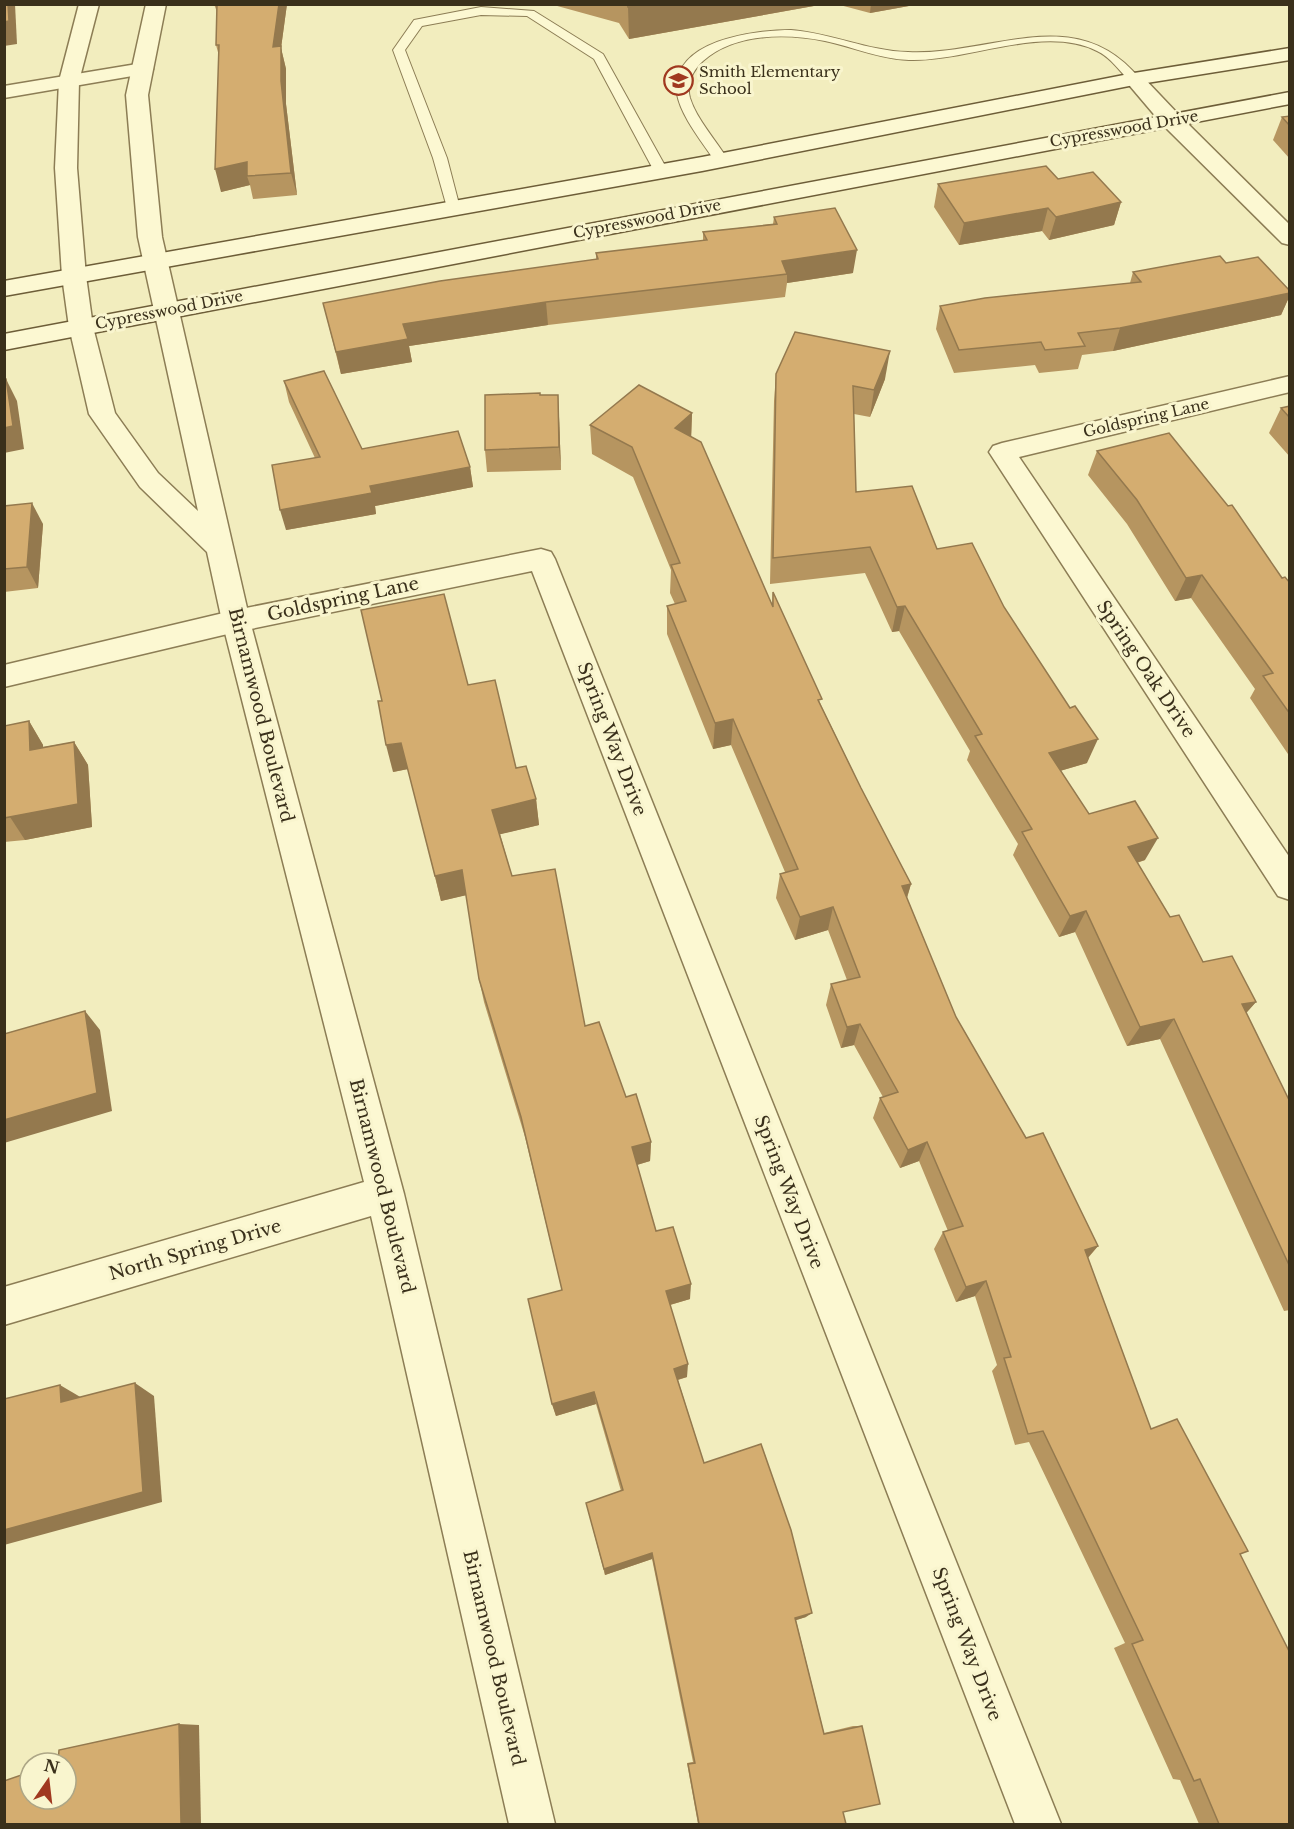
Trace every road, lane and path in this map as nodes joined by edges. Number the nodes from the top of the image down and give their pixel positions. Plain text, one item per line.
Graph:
1 (89, 4) edge
2 (156, 4) edge
3 (1290, 54) edge
4 (143, 69) junction
5 (1134, 79) junction
6 (69, 81) junction
7 (4, 92) edge
8 (1290, 98) edge
9 (1171, 120) junction
10 (711, 162) junction
11 (661, 171) junction
12 (727, 204) junction
13 (453, 208) junction
14 (1290, 238) edge
15 (154, 262) junction
16 (74, 276) junction
17 (4, 289) edge
18 (166, 310) junction
19 (81, 327) junction
20 (4, 342) edge
21 (1290, 384) edge
22 (1002, 452) joint
23 (222, 549) junction
24 (541, 559) joint
25 (236, 621) junction
26 (4, 676) edge
27 (1290, 886) edge
28 (385, 1194) junction
29 (4, 1306) edge
30 (532, 1824) edge
31 (1038, 1824) edge

1 - 6 street
2 - 4 street, Birnamwood Boulevard
3 - 5 street
4 - 6 street
4 - 15 street, Birnamwood Boulevard
5 - 9 street
5 - 10 street
5 - 10 lane
6 - 7 street
6 - 16 street
8 - 9 street, Cypresswood Drive
9 - 12 street, Cypresswood Drive
9 - 14 street
10 - 11 street
10 - 12 street
11 - 13 street
11 - 13 lane
12 - 18 street, Cypresswood Drive
13 - 15 street
15 - 16 street
15 - 18 street, Birnamwood Boulevard
16 - 17 street
16 - 19 street
18 - 19 street, Cypresswood Drive
18 - 23 street, Birnamwood Boulevard
19 - 20 street, Cypresswood Drive
19 - 23 street
21 - 22 street, Goldspring Lane
22 - 27 street, Spring Oak Drive
23 - 25 street, Birnamwood Boulevard
24 - 25 street, Goldspring Lane
24 - 31 street, Spring Way Drive
25 - 26 street, Goldspring Lane
25 - 28 street, Birnamwood Boulevard
28 - 29 street, North Spring Drive
28 - 30 street, Birnamwood Boulevard

